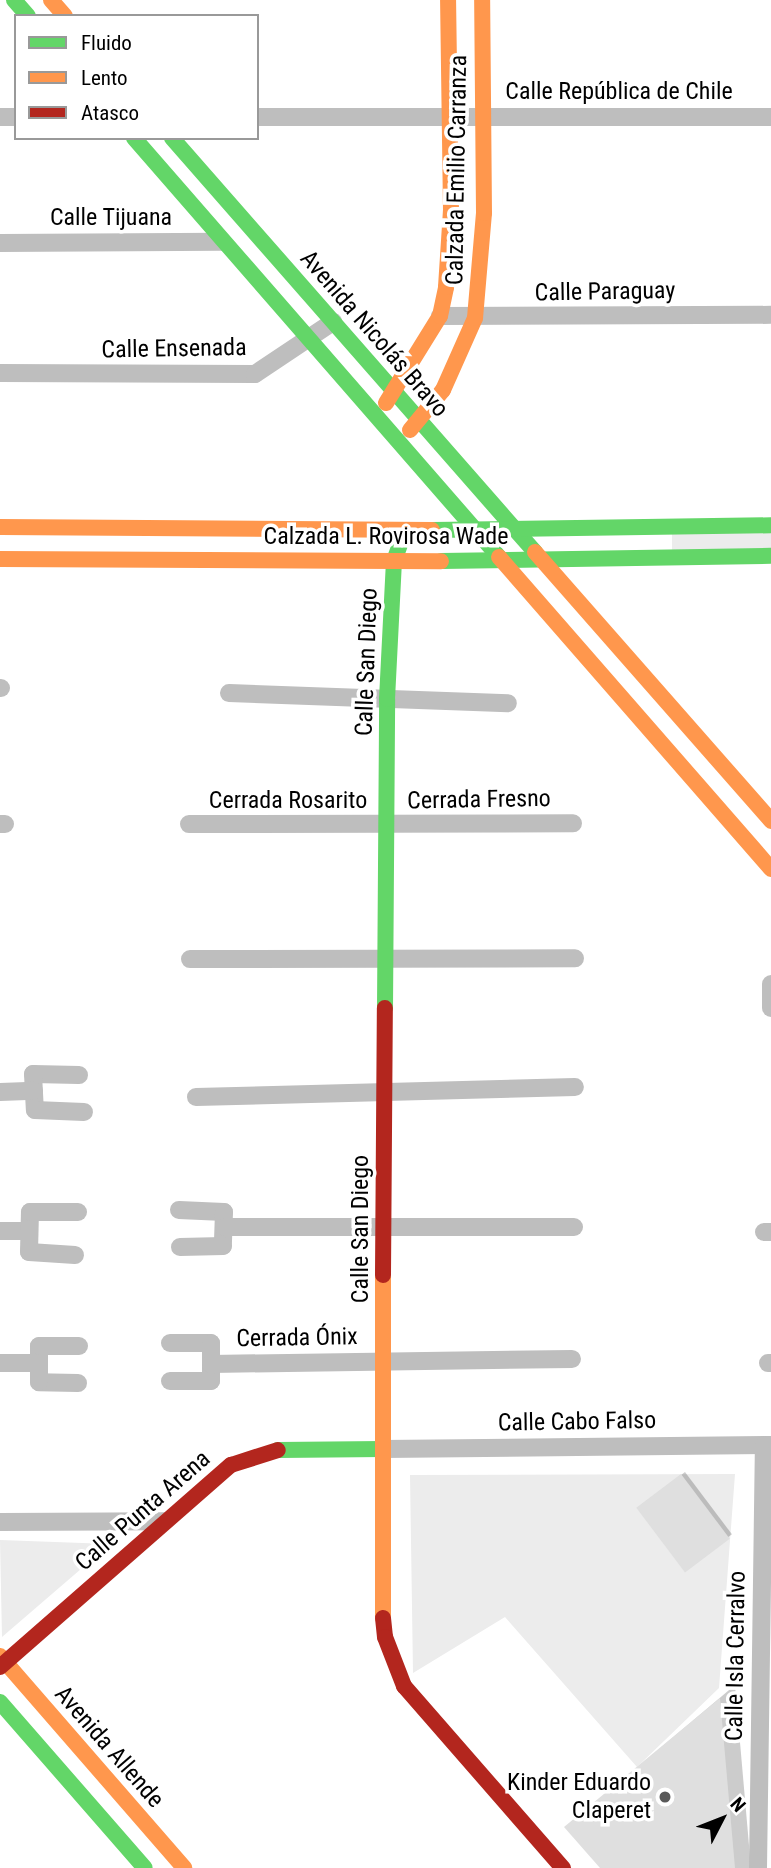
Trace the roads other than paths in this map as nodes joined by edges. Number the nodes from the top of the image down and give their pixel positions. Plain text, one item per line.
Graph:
1 (14, 0) edge
2 (51, 0) edge
3 (448, 0) edge
4 (482, 0) edge
5 (26, 14) edge
6 (63, 14) edge
7 (447, 116) junction
8 (259, 117) edge
9 (484, 117) junction
10 (771, 117) edge
11 (136, 140) edge
12 (174, 140) edge
13 (222, 242) junction
14 (0, 243) edge
15 (440, 316) junction
16 (771, 316) edge
17 (475, 318) junction
18 (333, 321) junction
19 (309, 341) junction
20 (0, 373) edge
21 (394, 391) junction
22 (375, 418) junction
23 (420, 421) junction
24 (398, 443) junction
25 (771, 525) edge
26 (0, 527) edge
27 (472, 528) junction
28 (405, 530) junction
29 (515, 530) junction
30 (771, 556) edge
31 (0, 559) edge
32 (499, 560) junction
33 (394, 561) junction
34 (543, 561) junction
35 (229, 693) dead end
36 (387, 699) junction
37 (508, 704) dead end
38 (770, 818) edge
39 (573, 823) dead end
40 (189, 824) dead end
41 (386, 826) junction
42 (771, 869) edge
43 (575, 958) dead end
44 (190, 959) dead end
45 (385, 959) junction
46 (771, 984) edge
47 (771, 1008) edge
48 (79, 1075) dead end
49 (575, 1087) dead end
50 (385, 1090) junction
51 (34, 1091) junction
52 (0, 1092) edge
53 (196, 1097) dead end
54 (84, 1112) dead end
55 (179, 1210) dead end
56 (78, 1212) dead end
57 (224, 1219) junction
58 (384, 1227) junction
59 (574, 1227) dead end
60 (0, 1231) edge
61 (30, 1231) junction
62 (180, 1247) dead end
63 (75, 1255) dead end
64 (170, 1343) dead end
65 (79, 1346) dead end
66 (572, 1359) dead end
67 (383, 1362) junction
68 (0, 1363) edge
69 (39, 1363) junction
70 (211, 1364) junction
71 (170, 1381) dead end
72 (78, 1383) dead end
73 (767, 1445) edge
74 (383, 1449) junction
75 (164, 1521) junction
76 (0, 1522) edge
77 (767, 1573) edge
78 (2, 1662) edge
79 (0, 1702) edge
80 (766, 1705) edge
81 (765, 1829) edge
82 (145, 1868) edge
83 (184, 1868) edge
84 (563, 1868) edge
85 (758, 1868) edge

1 - 5 street
2 - 6 street
3 - 7 street, Calzada Emilio Carranza
4 - 9 street, Calzada Emilio Carranza
7 - 8 street, Calle República de Chile
7 - 9 street, Calle República de Chile
7 - 15 street, Calzada Emilio Carranza
9 - 10 street, Calle República de Chile
9 - 17 street, Calzada Emilio Carranza
11 - 13 street
12 - 18 street, Avenida Nicolás Bravo
13 - 14 street, Calle Tijuana
13 - 19 street
15 - 17 street, Calle Paraguay
15 - 21 street, Calzada Emilio Carranza
16 - 17 street, Calle Paraguay
17 - 23 street, Calzada Emilio Carranza
18 - 19 street, Calle Ensenada
18 - 21 street, Avenida Nicolás Bravo
19 - 20 street, Calle Ensenada
19 - 22 street
21 - 22 street, Calzada Emilio Carranza
21 - 23 street, Avenida Nicolás Bravo
22 - 24 street
23 - 24 street, Calzada Emilio Carranza
23 - 29 street, Avenida Nicolás Bravo
24 - 27 street
25 - 29 street, Calzada L. Rovirosa Wade
26 - 28 street, Calzada L. Rovirosa Wade
27 - 28 street, Calzada L. Rovirosa Wade
27 - 29 street, Calzada L. Rovirosa Wade
27 - 32 street
28 - 33 street, Calle San Diego
29 - 34 street, Avenida Nicolás Bravo
30 - 34 street, Calzada L. Rovirosa Wade
31 - 33 street, Calzada L. Rovirosa Wade
32 - 33 street, Calzada L. Rovirosa Wade
32 - 34 street, Calzada L. Rovirosa Wade
32 - 42 street
33 - 36 street, Calle San Diego
34 - 38 street, Avenida Nicolás Bravo
35 - 36 street
36 - 37 street
36 - 41 street, Calle San Diego
39 - 41 street, Cerrada Fresno
40 - 41 street, Cerrada Rosarito
41 - 45 street, Calle San Diego
43 - 45 street
44 - 45 street
45 - 50 street, Calle San Diego
46 - 47 street
48 - 51 street
49 - 50 street
50 - 53 street
50 - 58 street, Calle San Diego
51 - 52 street
51 - 54 street
55 - 57 street
56 - 61 street
57 - 58 street
57 - 62 street
58 - 59 street
58 - 67 street, Calle San Diego
60 - 61 street
61 - 63 street
64 - 70 street
65 - 69 street
66 - 67 street, Cerrada Ónix
67 - 70 street, Cerrada Ónix
67 - 74 street, Calle San Diego
68 - 69 street
69 - 72 street
70 - 71 street
73 - 74 street, Calle Cabo Falso
73 - 77 street, Calle Isla Cerralvo
74 - 75 street, Calle Punta Arena
74 - 84 street, Calle San Diego
75 - 76 street
75 - 78 street, Calle Punta Arena
77 - 80 street, Calle Isla Cerralvo
78 - 83 street, Avenida Allende
79 - 82 street
80 - 81 street, Calle Isla Cerralvo
81 - 85 street, Calle Isla Cerralvo

